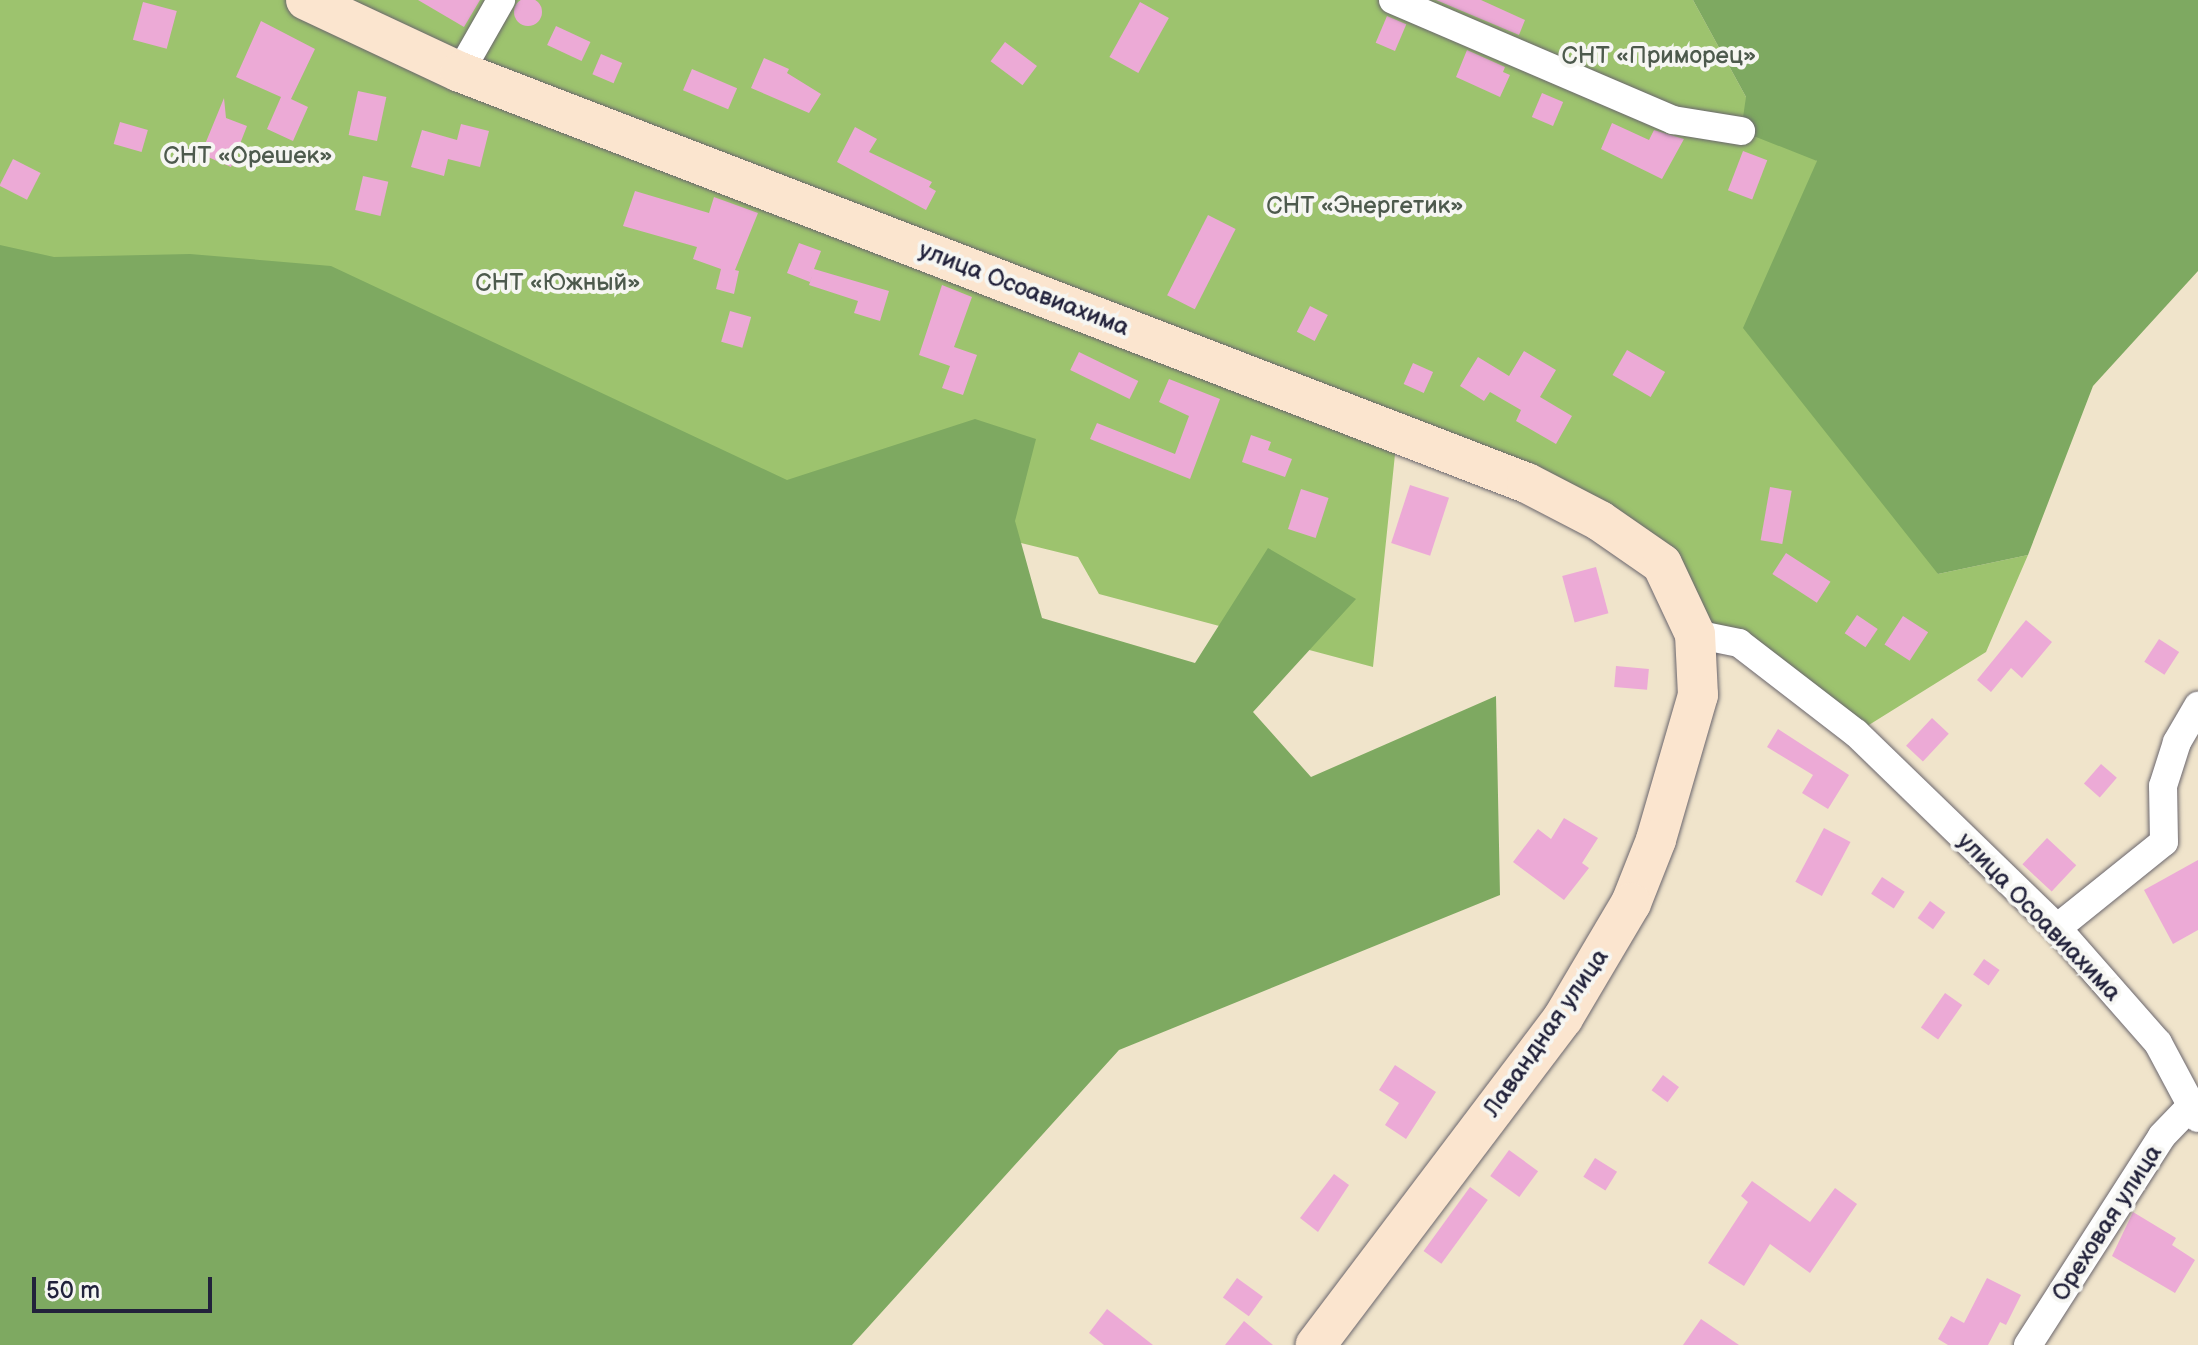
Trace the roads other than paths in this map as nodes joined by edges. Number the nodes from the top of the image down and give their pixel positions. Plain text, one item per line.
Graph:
1 (306, 0) edge
2 (501, 0) edge
3 (1393, 0) edge
4 (460, 72) junction
5 (1741, 131) dead end
6 (1695, 634) junction
7 (2198, 706) edge
8 (2057, 928) junction
9 (2194, 1112) edge
10 (1316, 1345) edge
11 (2028, 1345) edge

1 - 4 street, улица Осоавиахима
2 - 4 street
3 - 5 street
4 - 6 street, улица Осоавиахима
6 - 8 street, улица Осоавиахима
6 - 10 street, Лавандная улица
7 - 8 street
8 - 9 street, улица Осоавиахима
9 - 11 street, Ореховая улица

